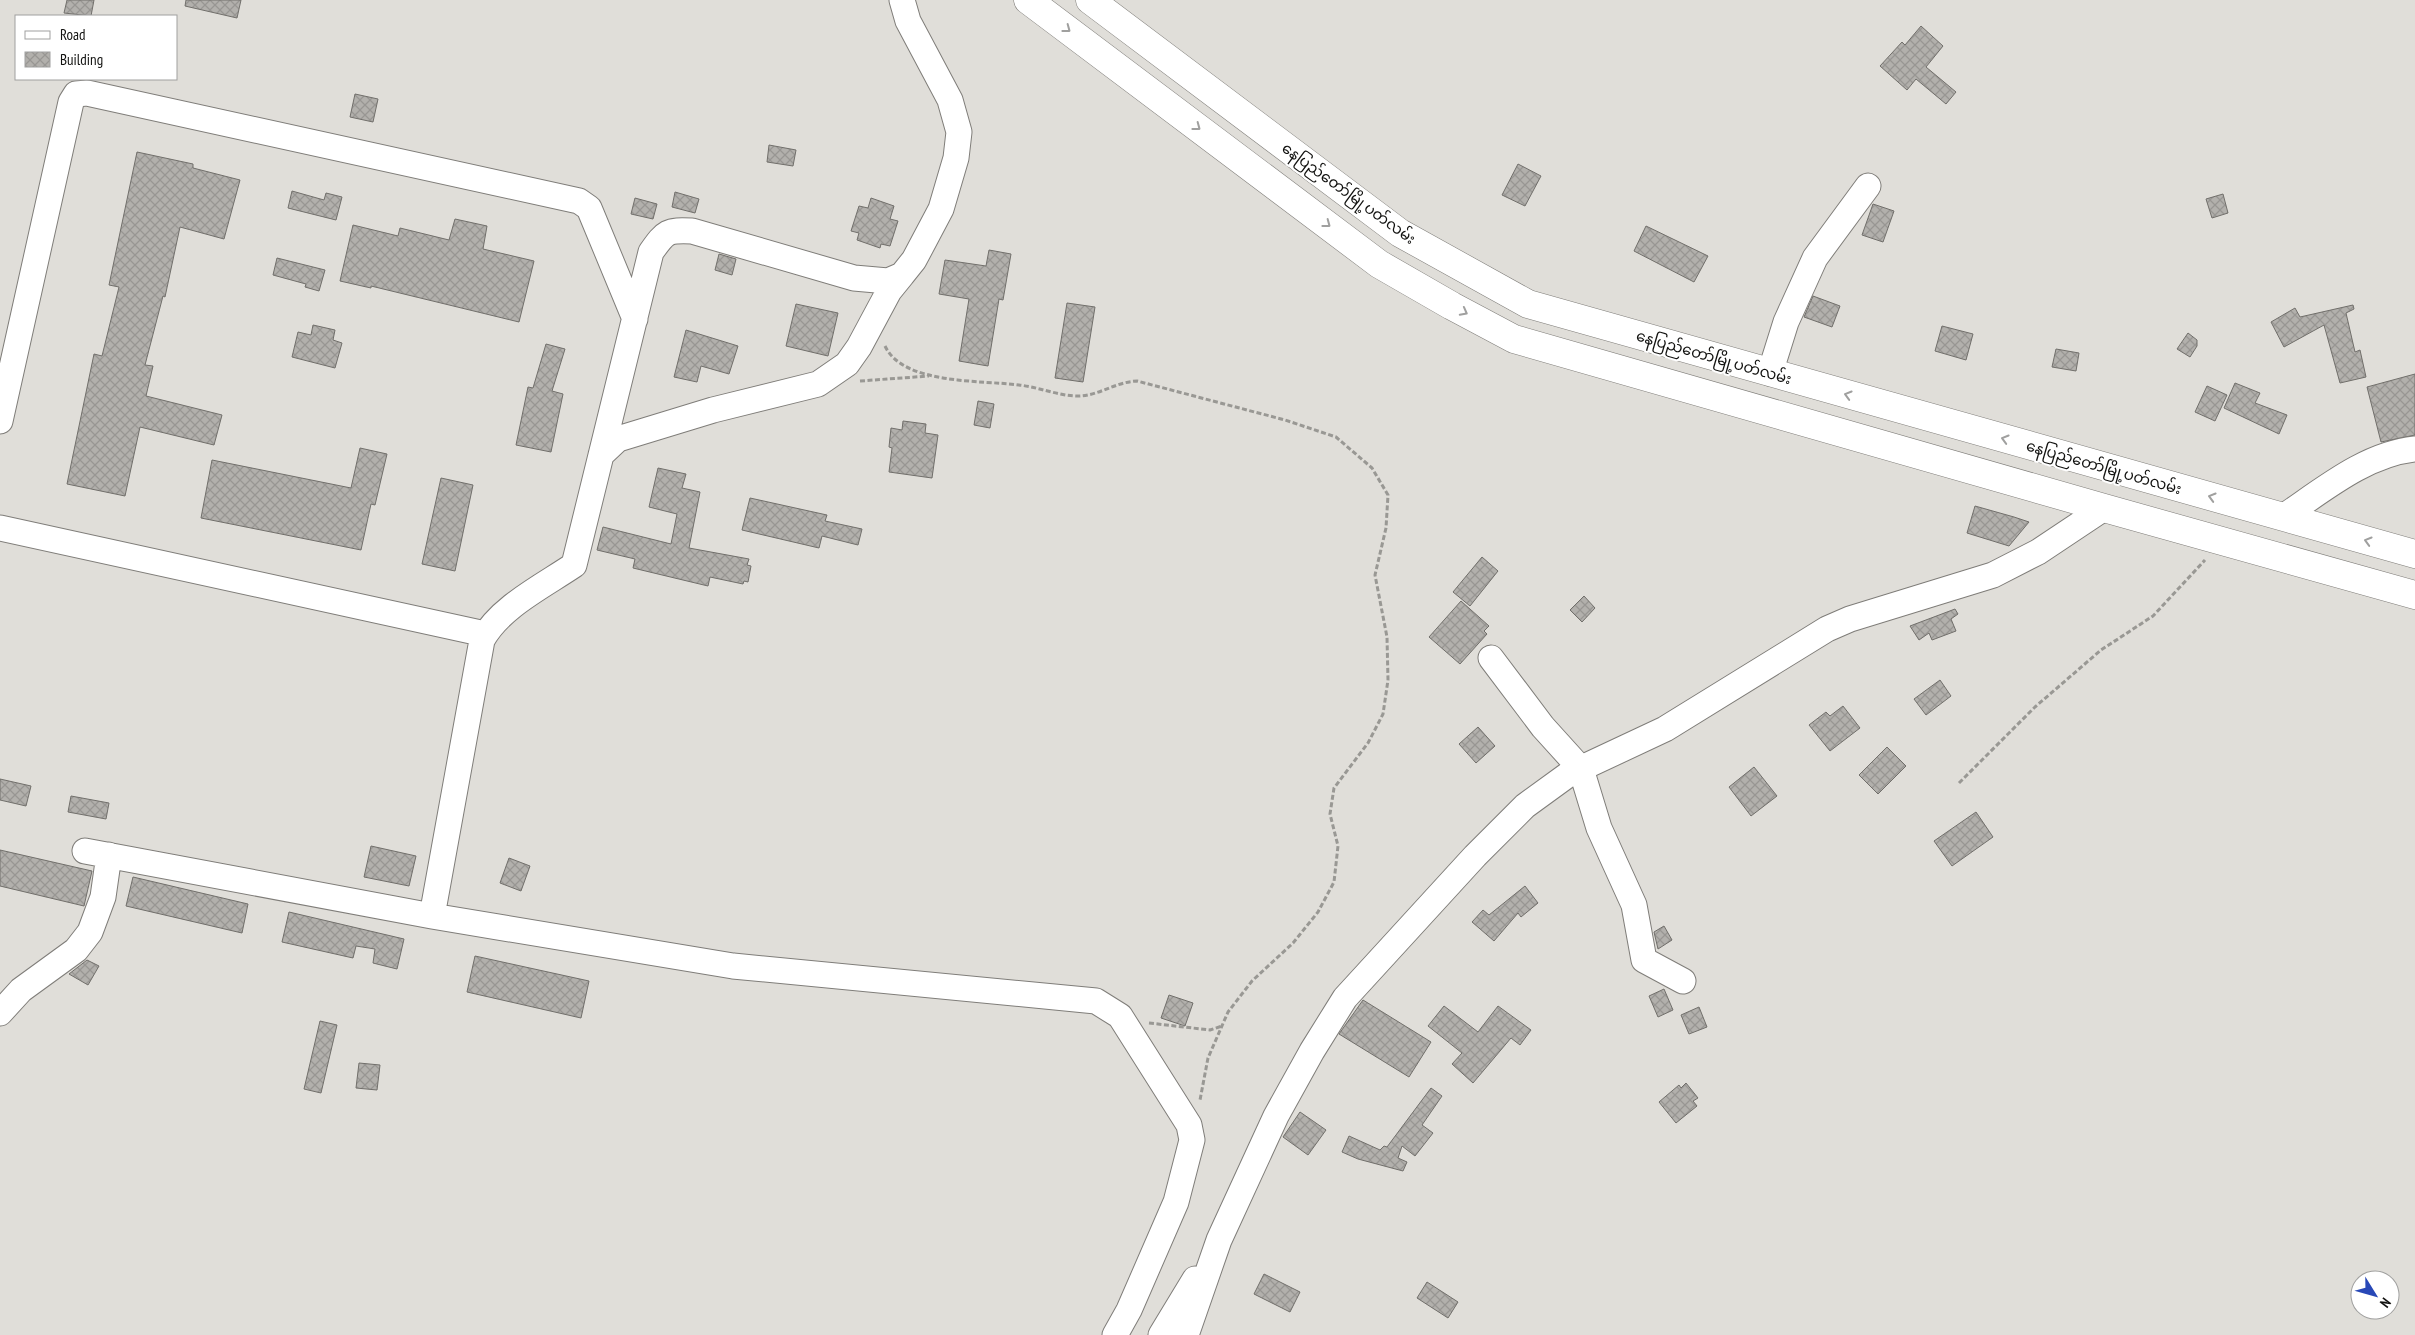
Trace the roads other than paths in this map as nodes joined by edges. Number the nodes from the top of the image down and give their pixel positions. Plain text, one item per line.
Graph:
1 (902, 0) edge
2 (1028, 0) edge
3 (1090, 0) edge
4 (1868, 186) dead end
5 (902, 275) junction
6 (635, 319) junction
7 (1770, 373) junction
8 (0, 421) edge
9 (2415, 449) edge
10 (601, 455) junction
11 (2104, 508) junction
12 (2283, 517) junction
13 (0, 528) edge
14 (2415, 554) edge
15 (2415, 595) edge
16 (485, 634) junction
17 (1491, 658) dead end
18 (1581, 769) junction
19 (85, 851) dead end
20 (110, 855) junction
21 (432, 916) junction
22 (1683, 981) dead end
23 (0, 1014) edge
24 (1214, 1253) junction
25 (1115, 1335) edge
26 (1161, 1335) edge
27 (1186, 1335) edge

1 - 5 street
2 -> 11 main road
3 - 7 main road, နေပြည်တော်မြို့ပတ်လမ်း
4 - 7 street
5 - 6 street
5 - 10 street
6 - 8 street
6 - 10 street
12 -> 7 main road, နေပြည်တော်မြို့ပတ်လမ်း
9 - 12 street
10 - 16 street
11 - 15 main road
11 - 18 street
14 -> 12 main road, နေပြည်တော်မြို့ပတ်လမ်း
13 - 16 street
16 - 21 street
17 - 18 street
18 - 22 street
18 - 24 street
19 - 20 street
20 - 21 street
20 - 23 street
21 - 25 street
24 - 26 street
24 - 27 street

